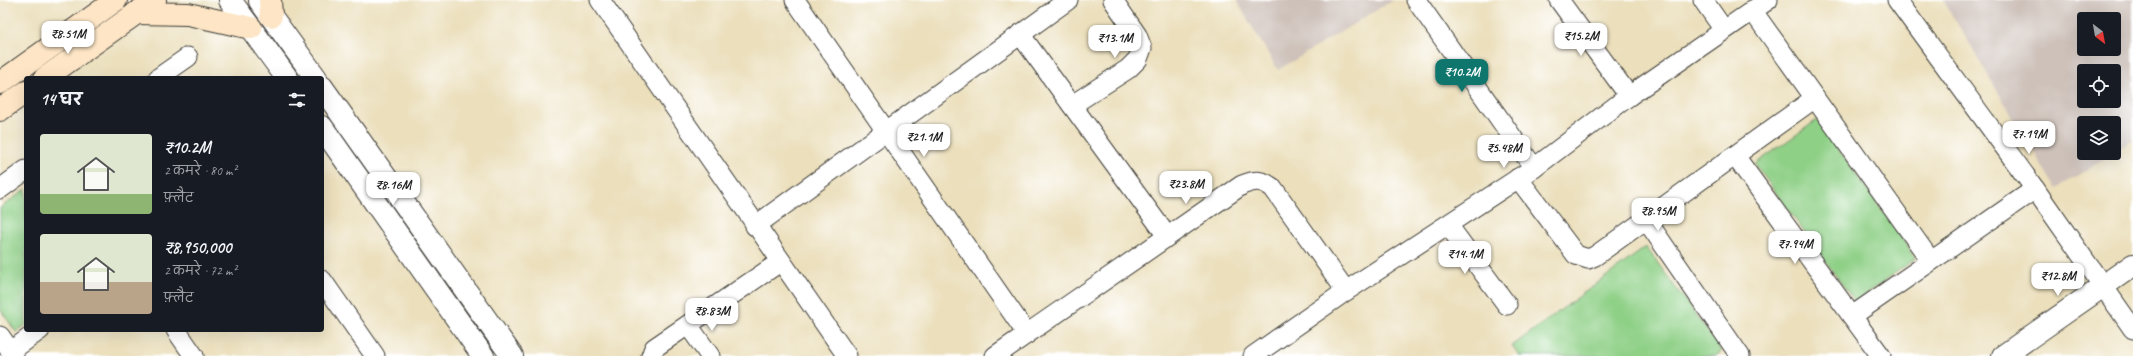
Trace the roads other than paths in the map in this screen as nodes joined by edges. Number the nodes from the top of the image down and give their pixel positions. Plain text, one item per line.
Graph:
1 (116, 0) edge
2 (155, 0) edge
3 (230, 0) edge
4 (600, 0) edge
5 (1068, 0) edge
6 (1112, 0) edge
7 (1416, 0) edge
8 (1559, 0) edge
9 (1703, 0) edge
10 (1897, 0) edge
11 (798, 1) edge
12 (267, 5) edge
13 (1760, 5) edge
14 (136, 13) junction
15 (251, 28) junction
16 (1724, 30) junction
17 (1020, 34) junction
18 (297, 51) junction
19 (188, 57) dead end
20 (282, 71) edge
21 (48, 76) edge
22 (161, 76) edge
23 (315, 76) edge
24 (0, 83) edge
25 (324, 90) edge
26 (1629, 96) junction
27 (24, 97) edge
28 (1815, 98) junction
29 (1072, 105) junction
30 (0, 110) edge
31 (324, 130) edge
32 (886, 131) junction
33 (1735, 156) junction
34 (24, 171) edge
35 (1526, 173) junction
36 (0, 189) edge
37 (2035, 189) junction
38 (412, 214) junction
39 (1647, 221) junction
40 (1448, 225) junction
41 (755, 226) junction
42 (392, 227) junction
43 (1167, 236) junction
44 (1931, 261) junction
45 (780, 262) junction
46 (2133, 265) edge
47 (324, 283) edge
48 (2103, 286) junction
49 (1346, 291) junction
50 (1508, 305) dead end
51 (1852, 316) junction
52 (688, 325) junction
53 (2133, 329) edge
54 (36, 332) edge
55 (177, 332) edge
56 (1027, 334) junction
57 (8, 348) edge
58 (194, 356) edge
59 (375, 356) edge
60 (484, 356) edge
61 (512, 356) edge
62 (651, 356) edge
63 (710, 356) edge
64 (847, 356) edge
65 (995, 356) edge
66 (1253, 356) edge
67 (1740, 356) edge
68 (1880, 356) edge
69 (2003, 356) edge

1 - 24 main road
2 - 14 main road
3 - 15 street
4 - 41 street
5 - 17 street
6 - 29 street
7 - 35 street
8 - 26 street
9 - 16 street
10 - 37 street
11 - 32 street
12 - 18 street
13 - 16 street
13 - 28 street
14 - 15 main road
14 - 21 main road
15 - 20 street
16 - 26 street
17 - 29 street
17 - 32 street
18 - 20 street
18 - 23 street
19 - 22 street
25 - 38 street
26 - 35 street
27 - 30 main road
28 - 33 street
28 - 44 street
29 - 43 street
31 - 42 street
32 - 41 street
32 - 56 street
33 - 39 street
33 - 51 street
34 - 36 street
35 - 39 street
35 - 40 street
37 - 44 street
37 - 48 street
38 - 42 street
38 - 61 street
39 - 67 street
40 - 49 street
40 - 50 street
41 - 45 street
42 - 60 street
43 - 49 street
43 - 56 street
44 - 51 street
45 - 52 street
45 - 64 street
46 - 48 street
47 - 59 street
48 - 53 street
48 - 69 street
49 - 66 street
51 - 68 street
52 - 62 street
52 - 63 street
54 - 57 street
55 - 58 street
56 - 65 street

